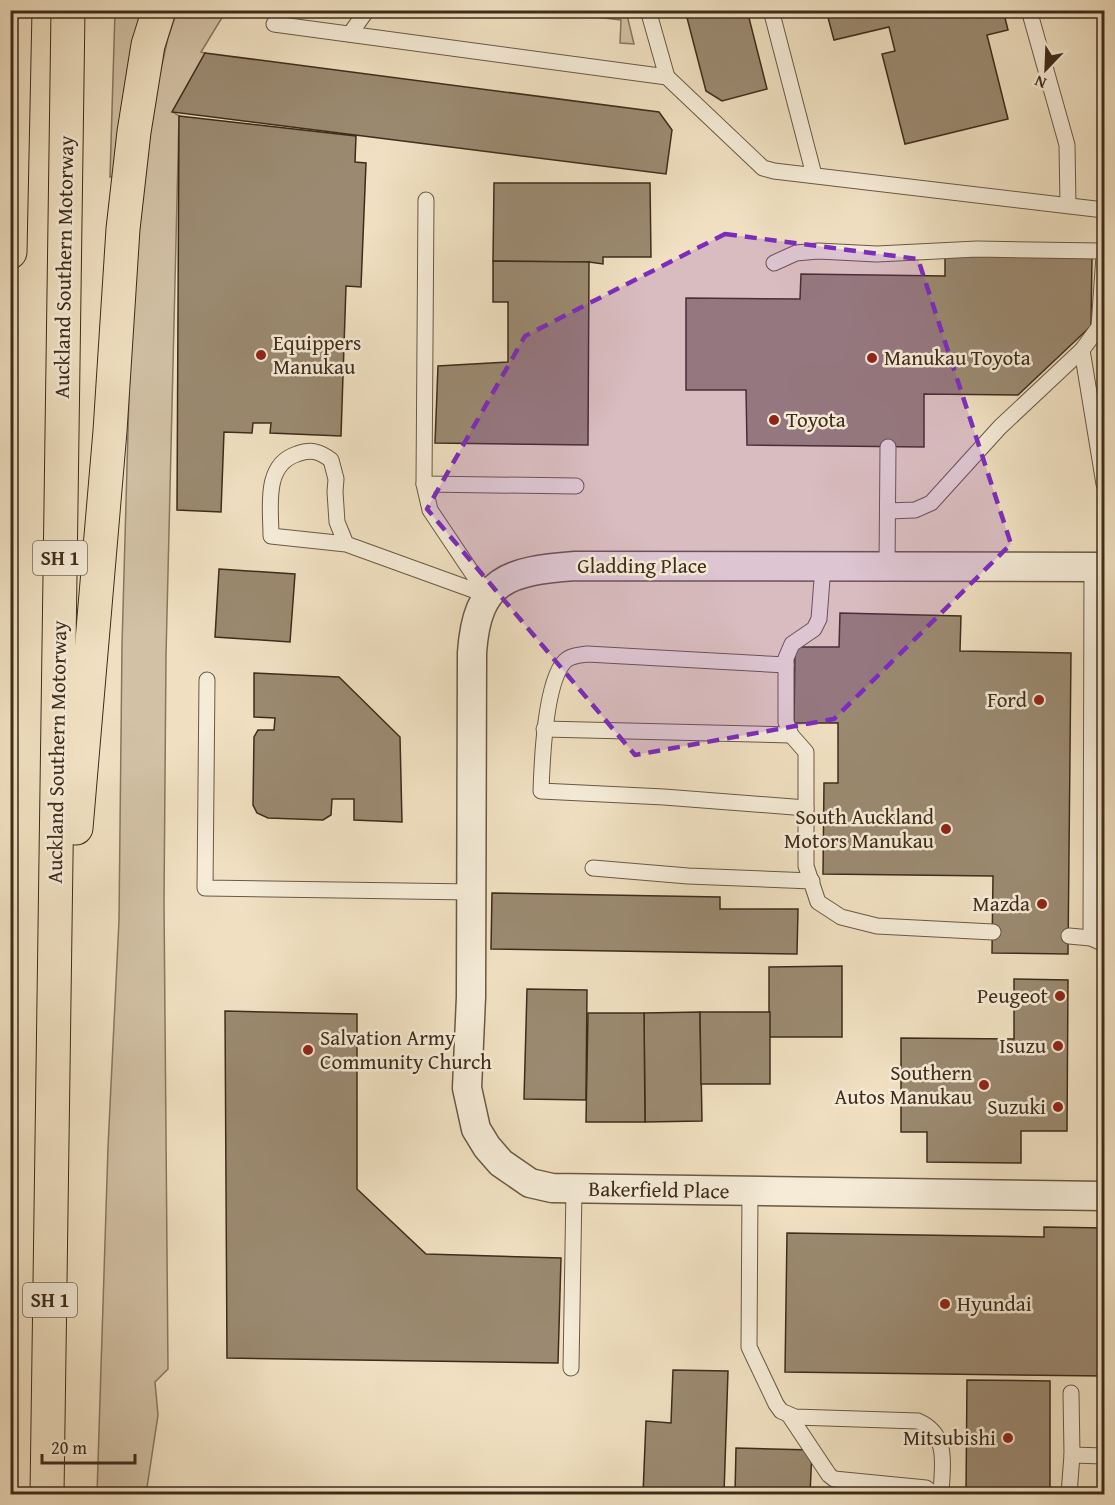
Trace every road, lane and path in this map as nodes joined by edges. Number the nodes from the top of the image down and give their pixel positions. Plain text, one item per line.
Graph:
1 (15, 10) edge
2 (68, 10) edge
3 (159, 10) edge
4 (367, 10) edge
5 (648, 10) edge
6 (771, 10) edge
7 (1029, 10) edge
8 (274, 24) dead end
9 (350, 34) junction
10 (12, 60) edge
11 (667, 77) junction
12 (814, 176) junction
13 (426, 200) dead end
14 (1068, 206) junction
15 (1104, 210) edge
16 (10, 252) edge
17 (774, 263) dead end
18 (1082, 350) junction
19 (888, 447) dead end
20 (424, 484) junction
21 (1104, 484) edge
22 (576, 486) dead end
23 (888, 511) junction
24 (346, 544) junction
25 (823, 566) junction
26 (887, 567) junction
27 (1098, 567) edge
28 (487, 595) junction
29 (786, 665) junction
30 (207, 680) dead end
31 (544, 729) junction
32 (791, 735) junction
33 (806, 808) junction
34 (593, 868) dead end
35 (812, 882) junction
36 (472, 892) junction
37 (993, 932) dead end
38 (1069, 936) dead end
39 (1097, 941) edge
40 (53, 1105) junction
41 (574, 1189) junction
42 (750, 1191) junction
43 (1104, 1196) edge
44 (571, 1368) dead end
45 (1071, 1393) dead end
46 (789, 1415) junction
47 (1072, 1455) junction
48 (1104, 1456) edge
49 (47, 1494) edge
50 (934, 1494) edge
51 (941, 1494) edge
52 (1069, 1494) edge

1 - 10 highway
2 - 40 highway, Auckland Southern Motorway / SH 1
3 - 40 highway
4 - 9 lane
5 - 11 lane
6 - 12 lane
7 - 14 lane
8 - 9 lane
9 - 11 lane
10 - 16 highway
11 - 12 lane
12 - 14 lane
13 - 20 lane
14 - 15 lane
17 - 18 lane
18 - 21 lane
18 - 23 lane
19 - 23 lane
20 - 22 lane
20 - 28 lane
23 - 26 lane
24 - 24 lane
24 - 28 lane
25 - 26 street, Gladding Place
25 - 28 street, Gladding Place
25 - 29 lane
26 - 27 street, Gladding Place
27 - 39 lane
28 - 36 street
29 - 31 lane
29 - 32 lane
30 - 36 lane
31 - 32 lane
31 - 33 lane
32 - 33 lane
33 - 35 lane
34 - 35 lane
35 - 37 lane
36 - 41 street, Bakerfield Place
38 - 39 lane
40 - 49 highway, Auckland Southern Motorway / SH 1
41 - 42 street, Bakerfield Place
41 - 44 lane
42 - 43 street, Bakerfield Place
42 - 46 lane
45 - 47 lane
46 - 50 lane
46 - 51 lane
47 - 48 lane
47 - 52 lane

